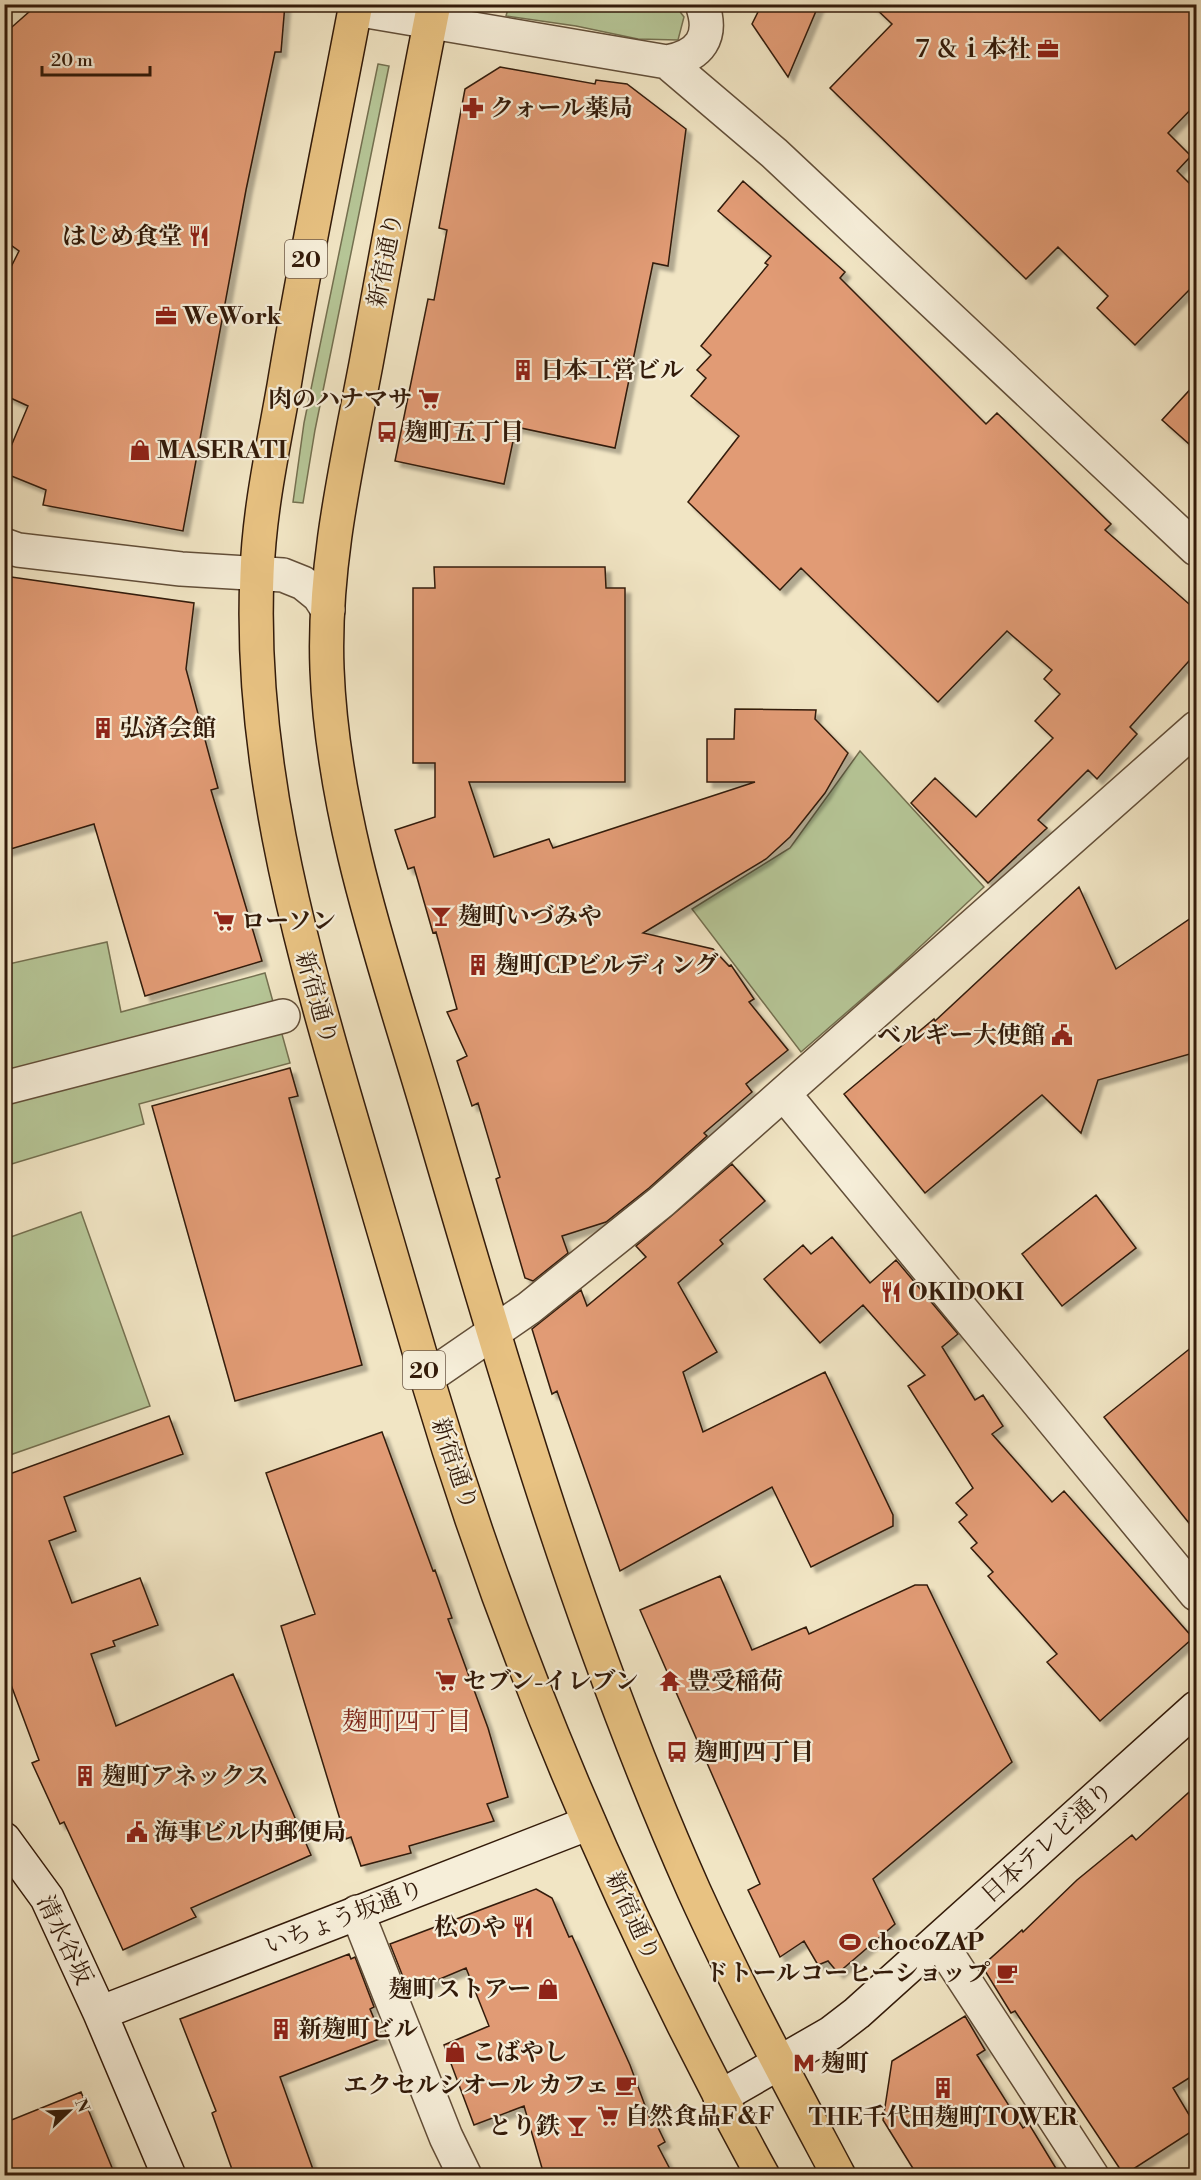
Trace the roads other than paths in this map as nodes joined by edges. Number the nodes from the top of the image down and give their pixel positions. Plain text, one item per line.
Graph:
1 (702, 4) edge
2 (356, 7) edge
3 (432, 13) edge
4 (667, 62) junction
5 (4, 545) edge
6 (1197, 549) edge
7 (257, 571) junction
8 (328, 610) junction
9 (1197, 728) edge
10 (283, 1016) dead end
11 (4, 1089) edge
12 (784, 1094) junction
13 (493, 1332) junction
14 (427, 1378) junction
15 (1197, 1594) edge
16 (1197, 1708) edge
17 (589, 1823) junction
18 (4, 1839) edge
19 (357, 1912) junction
20 (939, 1941) junction
21 (100, 2013) junction
22 (780, 2065) junction
23 (720, 2097) junction
24 (169, 2175) edge
25 (465, 2175) edge
26 (763, 2175) edge
27 (839, 2175) edge
28 (1092, 2175) edge

1 - 4 street
2 - 3 street
2 - 7 highway, 20
3 - 4 street
3 - 8 highway, 新宿通り
4 - 6 street
5 - 7 street
7 - 8 street
7 - 14 highway, 新宿通り / 20
8 - 13 highway
9 - 12 street
10 - 11 street
12 - 13 street
12 - 15 street
13 - 14 street
13 - 22 highway
14 - 17 highway, 新宿通り / 20
16 - 20 street, 日本テレビ通り
17 - 19 street, いちょう坂通り
17 - 23 highway, 新宿通り / 20
18 - 21 street, 清水谷坂
19 - 21 street, いちょう坂通り
19 - 25 street
20 - 22 street, 日本テレビ通り
20 - 28 street
21 - 24 street, 清水谷坂
22 - 23 street, 日本テレビ通り
22 - 27 highway
23 - 26 highway, 新宿通り / 20

